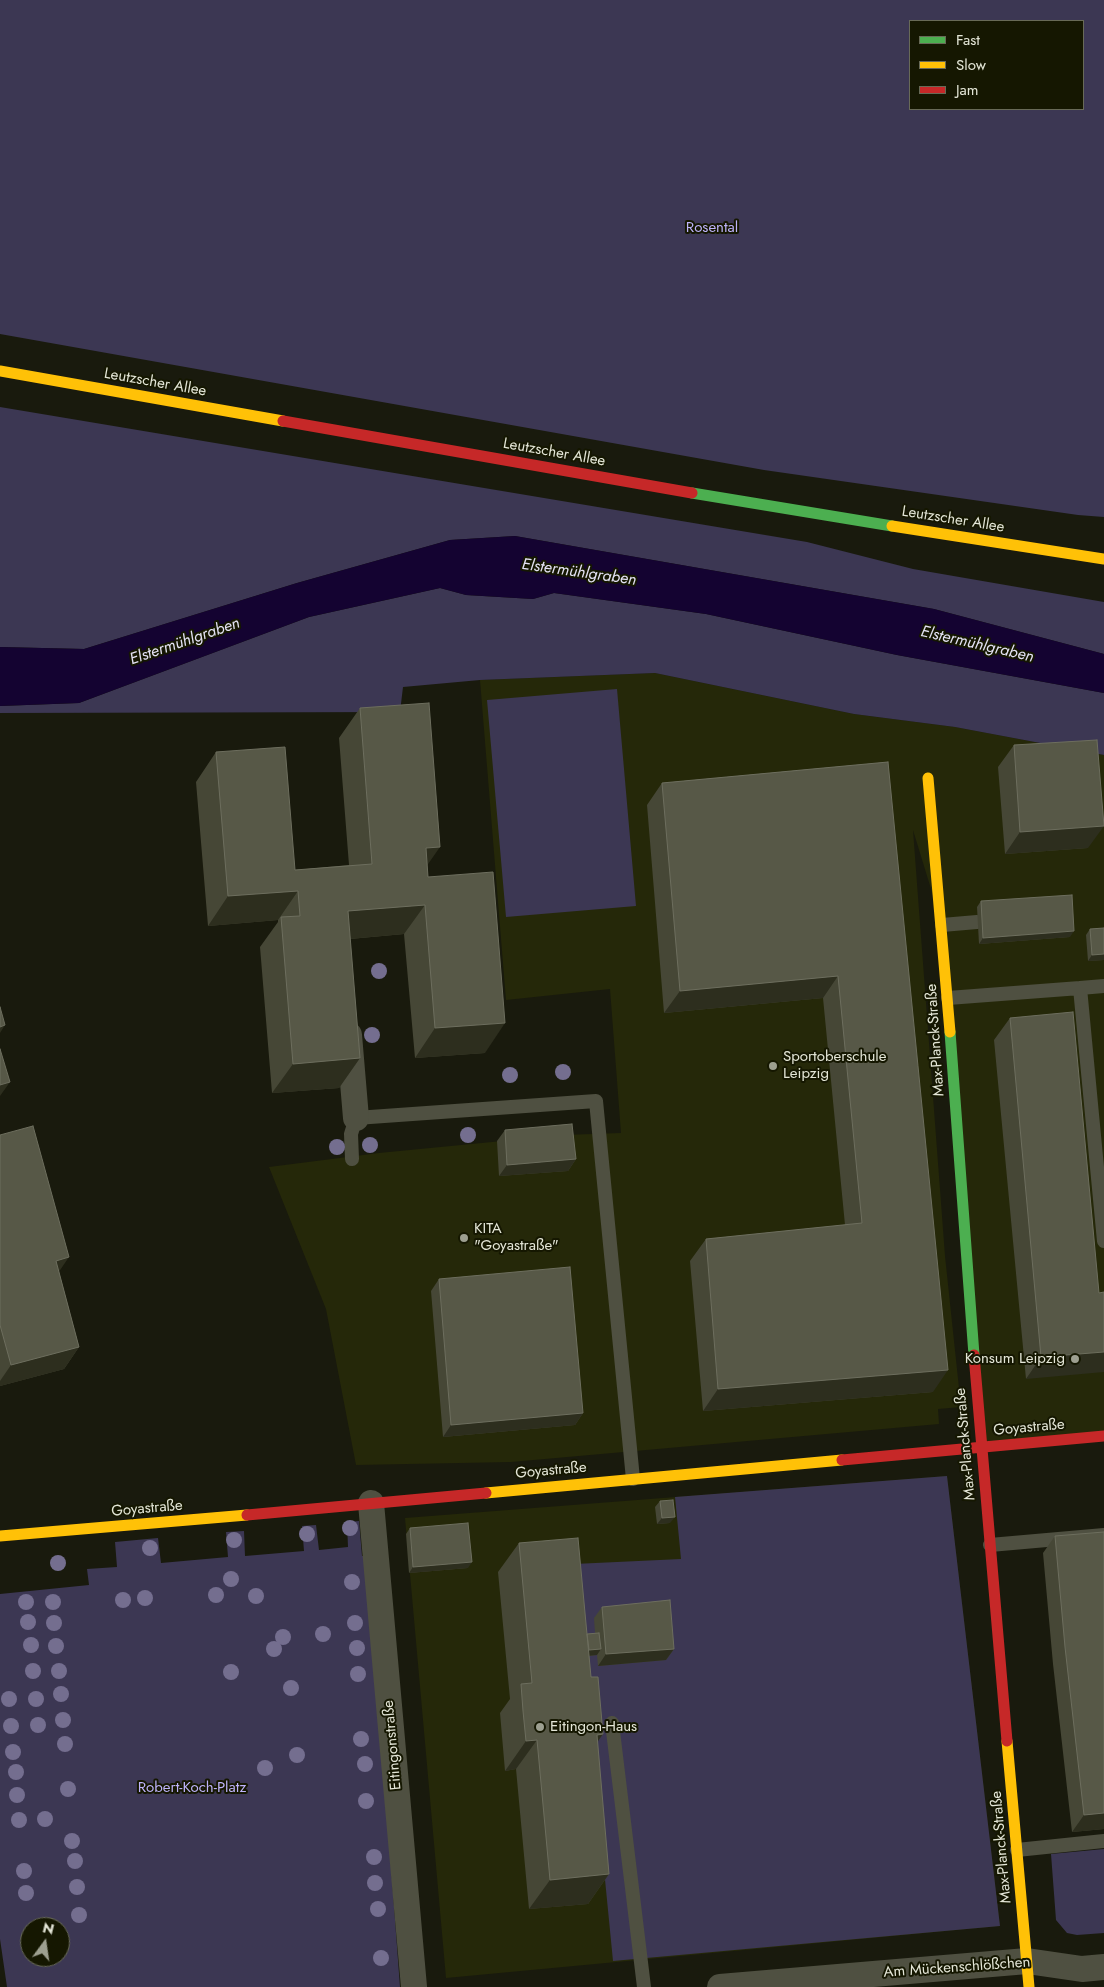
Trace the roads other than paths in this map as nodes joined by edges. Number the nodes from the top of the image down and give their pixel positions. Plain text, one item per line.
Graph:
1 (0, 371) edge
2 (1104, 560) edge
3 (928, 778) dead end
4 (978, 922) dead end
5 (942, 925) junction
6 (1104, 986) edge
7 (1080, 988) junction
8 (948, 998) junction
9 (346, 1008) edge
10 (356, 1118) junction
11 (352, 1159) dead end
12 (1104, 1241) edge
13 (1104, 1436) edge
14 (981, 1448) junction
15 (633, 1479) junction
16 (371, 1503) junction
17 (1104, 1535) edge
18 (0, 1536) edge
19 (990, 1545) junction
20 (612, 1723) dead end
21 (1104, 1841) edge
22 (1017, 1850) junction
23 (1027, 1961) junction
24 (1104, 1967) edge
25 (414, 1987) edge
26 (644, 1987) edge
27 (720, 1987) edge
28 (1029, 1987) edge

1 - 2 street, Leutzscher Allee
3 - 5 street, Max-Planck-Straße
4 - 5 lane
5 - 8 street, Max-Planck-Straße
6 - 7 lane
7 - 8 lane
7 - 12 lane
8 - 14 street, Max-Planck-Straße
9 - 10 street
10 - 11 lane
10 - 15 lane
13 - 14 street, Goyastraße
14 - 15 street, Goyastraße
14 - 19 street, Max-Planck-Straße
15 - 16 street, Goyastraße
16 - 18 street, Goyastraße
16 - 25 street, Eitingonstraße
17 - 19 lane
19 - 22 street, Max-Planck-Straße
20 - 26 lane
21 - 22 lane
22 - 23 street, Max-Planck-Straße
23 - 24 street, Am Mückenschlößchen
23 - 27 street, Am Mückenschlößchen
23 - 28 street, Max-Planck-Straße

